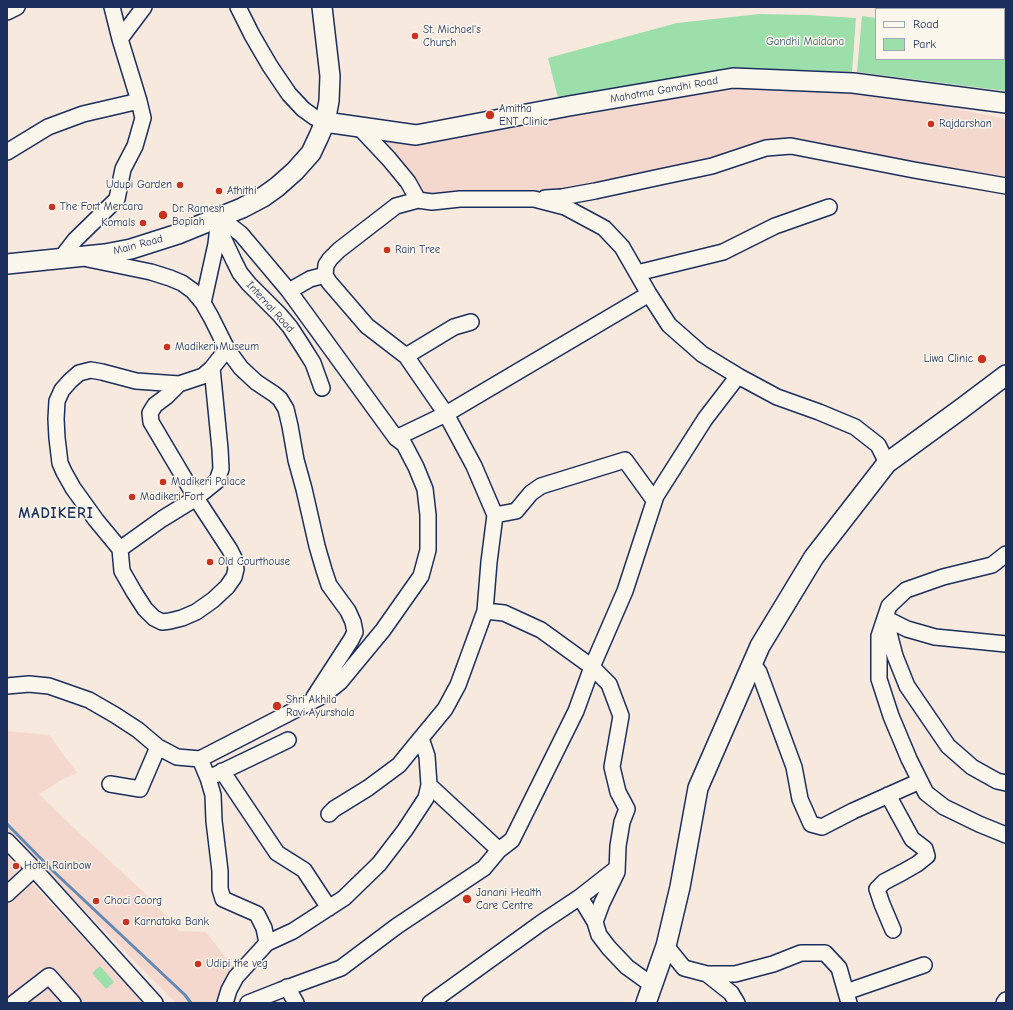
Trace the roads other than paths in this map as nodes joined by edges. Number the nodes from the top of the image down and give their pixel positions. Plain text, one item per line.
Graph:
1 (17, 7) edge
2 (112, 7) edge
3 (144, 7) edge
4 (238, 7) edge
5 (322, 7) edge
6 (7, 12) edge
7 (120, 38) junction
8 (139, 101) junction
9 (1006, 103) edge
10 (325, 122) junction
11 (359, 126) junction
12 (7, 152) edge
13 (1006, 186) edge
14 (534, 199) junction
15 (418, 200) junction
16 (829, 207) dead end
17 (218, 222) junction
18 (68, 257) junction
19 (7, 264) edge
20 (637, 273) junction
21 (325, 275) junction
22 (289, 291) junction
23 (649, 294) junction
24 (203, 303) junction
25 (471, 322) dead end
26 (227, 349) junction
27 (406, 356) junction
28 (208, 372) junction
29 (1006, 375) edge
30 (738, 376) junction
31 (179, 384) junction
32 (322, 388) dead end
33 (446, 414) junction
34 (396, 438) junction
35 (887, 463) junction
36 (196, 498) junction
37 (654, 500) junction
38 (495, 515) junction
39 (120, 549) junction
40 (1006, 554) edge
41 (485, 611) junction
42 (885, 618) junction
43 (1006, 644) edge
44 (752, 663) junction
45 (592, 667) junction
46 (7, 686) edge
47 (311, 702) junction
48 (421, 738) junction
49 (288, 740) dead end
50 (158, 747) junction
51 (200, 759) junction
52 (222, 771) junction
53 (208, 778) junction
54 (920, 781) junction
55 (1006, 783) edge
56 (110, 784) dead end
57 (429, 785) junction
58 (888, 795) junction
59 (329, 814) dead end
60 (1006, 835) edge
61 (7, 841) edge
62 (499, 850) junction
63 (617, 868) junction
64 (34, 869) junction
65 (7, 894) edge
66 (580, 897) junction
67 (329, 908) junction
68 (595, 922) junction
69 (893, 930) dead end
70 (267, 943) junction
71 (666, 946) junction
72 (924, 965) dead end
73 (707, 974) junction
74 (287, 987) junction
75 (649, 994) edge
76 (847, 998) edge
77 (1006, 1000) edge
78 (14, 1003) edge
79 (73, 1003) edge
80 (155, 1003) edge
81 (225, 1003) edge
82 (248, 1003) edge
83 (296, 1003) edge
84 (430, 1003) edge
85 (737, 1003) edge
86 (1004, 1003) edge

1 - 6 street
2 - 7 street
3 - 7 street
4 - 10 street
5 - 10 main road, Main Road
7 - 8 street
8 - 12 street
8 - 18 street
9 - 11 main road, Mahatma Gandhi Road
10 - 11 main road, Mahatma Gandhi Road
10 - 17 main road, Main Road
11 - 15 street
13 - 14 street
14 - 15 street
14 - 20 street
15 - 21 street
16 - 20 street
17 - 18 main road, Main Road
17 - 22 street
17 - 24 street
17 - 32 street, Internal Road
18 - 19 main road, Main Road
18 - 24 street
20 - 23 street
21 - 22 street
21 - 27 street
22 - 34 street
23 - 30 street
23 - 33 street
24 - 26 street
25 - 27 street
26 - 28 street
26 - 47 street
27 - 33 street
28 - 31 street
28 - 36 street
29 - 35 main road
30 - 35 street
30 - 37 street
31 - 36 street
31 - 39 street
33 - 34 street
33 - 38 street
34 - 47 street
35 - 44 main road
36 - 39 street
36 - 39 street
37 - 38 street
37 - 45 street
38 - 41 street
40 - 42 street
41 - 45 street
41 - 48 street
42 - 43 street
42 - 54 street
42 - 55 street
44 - 58 street
44 - 71 main road
45 - 62 street
45 - 63 street
46 - 50 street
47 - 51 street
48 - 57 street
48 - 59 street
49 - 52 street
50 - 51 street
50 - 56 street
51 - 53 street
52 - 53 street
52 - 67 street
53 - 70 street
54 - 58 street
54 - 60 street
57 - 62 street
57 - 67 street
58 - 69 street
61 - 64 street
62 - 74 street
63 - 66 street
63 - 68 street
64 - 65 street
64 - 80 street
66 - 68 street
66 - 84 street
67 - 70 street
68 - 75 street
70 - 81 street
71 - 73 street
71 - 75 main road
72 - 76 street
73 - 76 street
73 - 85 street
74 - 82 street
74 - 83 street
77 - 86 street
78 - 79 street

